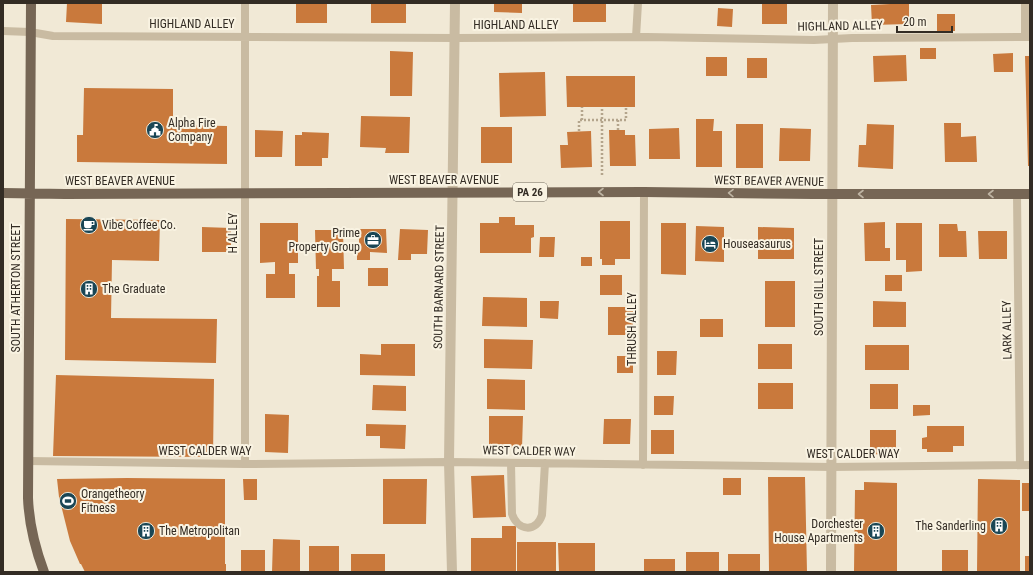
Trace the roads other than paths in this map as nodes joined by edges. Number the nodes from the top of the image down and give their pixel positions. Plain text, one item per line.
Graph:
1 (31, 3) edge
2 (245, 3) edge
3 (455, 3) edge
4 (638, 3) edge
5 (833, 3) edge
6 (1025, 3) edge
7 (3, 31) edge
8 (30, 32) junction
9 (245, 36) junction
10 (636, 37) junction
11 (1027, 37) edge
12 (455, 38) junction
13 (833, 38) junction
14 (644, 192) junction
15 (3, 193) edge
16 (244, 193) junction
17 (453, 193) junction
18 (30, 194) junction
19 (833, 194) junction
20 (1017, 194) junction
21 (1030, 194) edge
22 (28, 461) junction
23 (449, 462) junction
24 (511, 463) junction
25 (545, 463) junction
26 (245, 464) junction
27 (643, 465) junction
28 (1020, 465) junction
29 (1030, 465) edge
30 (831, 467) junction
31 (44, 572) edge
32 (452, 572) edge
33 (831, 572) edge

1 - 8 main road, SOUTH ATHERTON STREET
2 - 9 lane, H ALLEY
3 - 12 street, SOUTH BARNARD STREET
4 - 10 lane
5 - 13 street, SOUTH GILL STREET
6 - 11 lane
7 - 8 lane, HIGHLAND ALLEY
8 - 9 lane, HIGHLAND ALLEY
8 - 18 main road, SOUTH ATHERTON STREET
9 - 12 lane, HIGHLAND ALLEY
9 - 16 lane, H ALLEY
10 - 12 lane, HIGHLAND ALLEY
10 - 13 lane, HIGHLAND ALLEY
11 - 13 lane, HIGHLAND ALLEY
12 - 17 street, SOUTH BARNARD STREET
13 - 19 street, SOUTH GILL STREET
14 -> 17 main road, WEST BEAVER AVENUE / PA 26
19 -> 14 main road, WEST BEAVER AVENUE / PA 26
14 - 27 lane, THRUSH ALLEY
15 - 18 main road, WEST BEAVER AVENUE / PA 26
16 - 17 main road, WEST BEAVER AVENUE / PA 26
16 - 18 main road, WEST BEAVER AVENUE / PA 26
16 - 26 lane, H ALLEY
17 - 23 street, SOUTH BARNARD STREET
18 - 22 main road, SOUTH ATHERTON STREET
20 -> 19 main road, WEST BEAVER AVENUE / PA 26
19 - 30 street, SOUTH GILL STREET
20 - 21 main road, WEST BEAVER AVENUE / PA 26
20 - 28 lane, LARK ALLEY
22 - 26 lane, WEST CALDER WAY
22 - 31 main road, SOUTH ATHERTON STREET
23 - 24 lane, WEST CALDER WAY
23 - 26 lane, WEST CALDER WAY
23 - 32 street, SOUTH BARNARD STREET
24 - 25 lane, WEST CALDER WAY
24 - 25 lane
25 - 27 lane, WEST CALDER WAY
27 - 30 lane, WEST CALDER WAY
28 - 29 lane, WEST CALDER WAY
28 - 30 lane, WEST CALDER WAY
30 - 33 street, SOUTH GILL STREET

